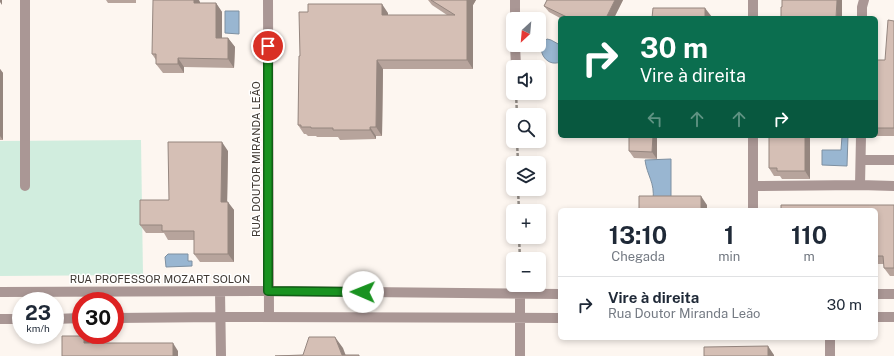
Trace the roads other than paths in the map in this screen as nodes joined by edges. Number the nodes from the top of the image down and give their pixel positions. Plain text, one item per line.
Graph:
1 (25, 0) edge
2 (268, 0) edge
3 (515, 0) edge
4 (753, 0) edge
5 (864, 0) edge
6 (515, 12) edge
7 (753, 16) edge
8 (862, 16) edge
9 (753, 138) edge
10 (861, 138) edge
11 (861, 160) junction
12 (894, 160) edge
13 (860, 185) junction
14 (24, 186) dead end
15 (753, 186) junction
16 (894, 186) edge
17 (753, 208) edge
18 (220, 291) junction
19 (268, 291) junction
20 (0, 292) edge
21 (520, 294) junction
22 (558, 294) edge
23 (878, 294) edge
24 (894, 294) edge
25 (220, 316) junction
26 (269, 317) junction
27 (878, 317) edge
28 (894, 317) edge
29 (124, 318) edge
30 (558, 318) edge
31 (0, 319) edge
32 (12, 319) edge
33 (520, 319) junction
34 (830, 340) edge
35 (221, 356) edge
36 (520, 356) edge
37 (830, 356) edge

1 - 14 street
2 - 19 street, RUA DOUTOR MIRANDA LEÃO
3 - 6 street
4 - 7 street
5 - 8 street
9 - 15 street
10 - 11 street
11 - 12 street
11 - 13 street
13 - 15 street
13 - 16 street
15 - 17 street
18 - 19 street, RUA PROFESSOR MOZART SOLON
18 - 20 street, RUA PROFESSOR MOZART SOLON
18 - 25 street
19 - 21 street, RUA PROFESSOR MOZART SOLON
19 - 26 street, RUA DOUTOR MIRANDA LEÃO
21 - 22 street, RUA PROFESSOR MOZART SOLON
21 - 33 street
23 - 24 street
25 - 26 street
25 - 29 street
25 - 35 street
26 - 33 street
27 - 28 street
30 - 33 street
31 - 32 street
33 - 36 street
34 - 37 street

